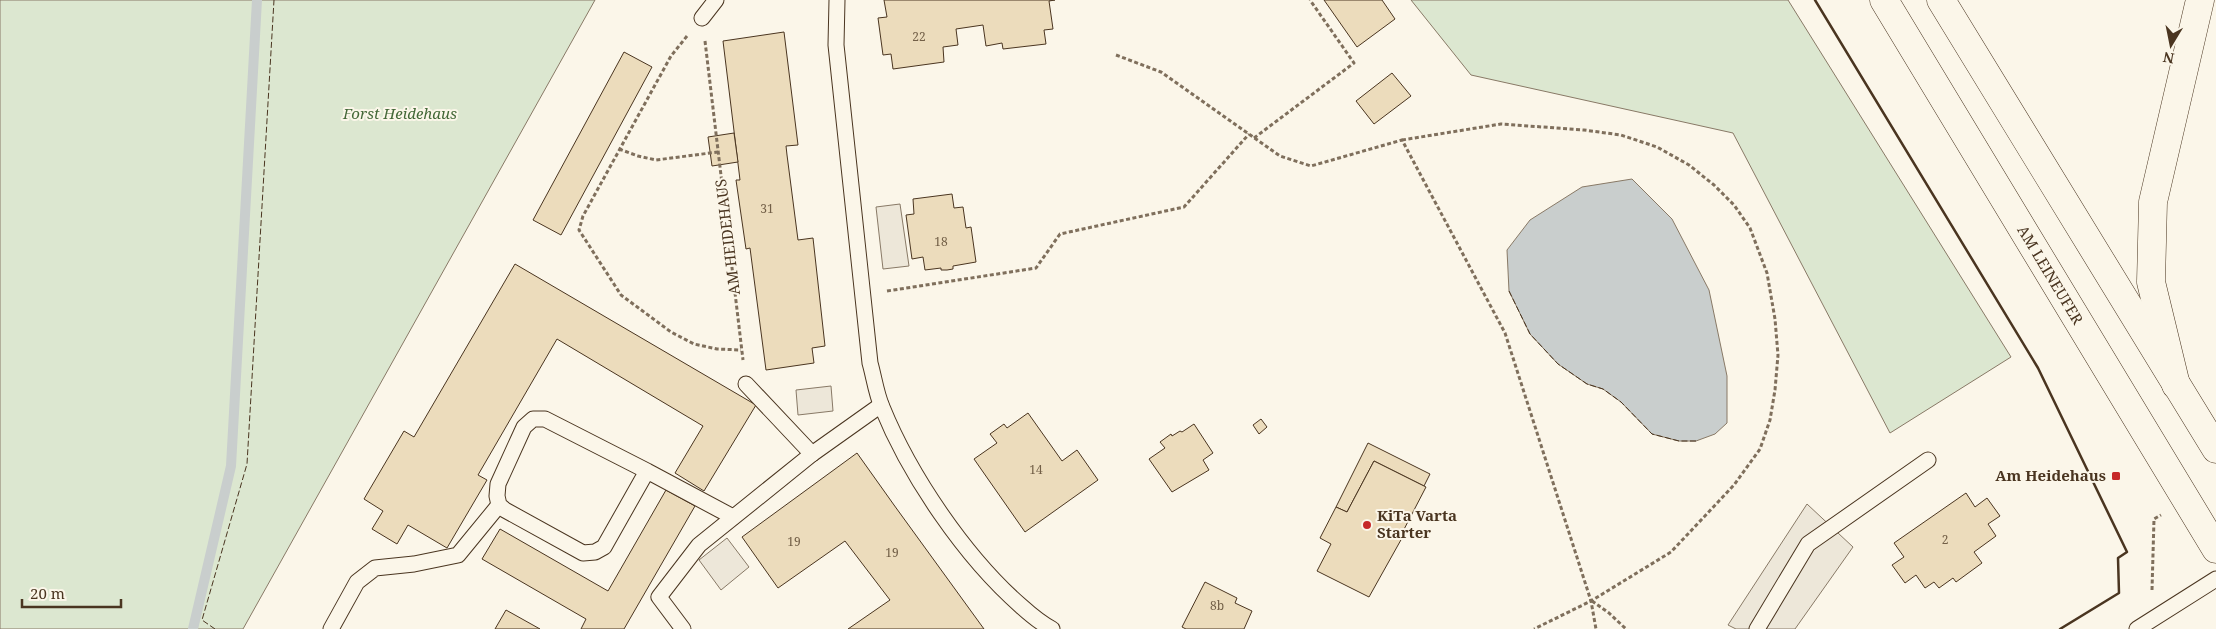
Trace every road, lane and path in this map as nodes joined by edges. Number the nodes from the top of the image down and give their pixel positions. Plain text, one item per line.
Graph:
1 (716, 0) edge
2 (837, 0) edge
3 (1310, 0) edge
4 (1884, 0) edge
5 (1941, 0) edge
6 (2200, 0) edge
7 (702, 18) junction
8 (1116, 55) dead end
9 (1249, 134) junction
10 (1254, 138) junction
11 (1402, 140) junction
12 (619, 149) junction
13 (718, 152) junction
14 (863, 295) junction
15 (741, 350) junction
16 (746, 384) joint
17 (2176, 386) junction
18 (881, 405) junction
19 (2216, 449) edge
20 (812, 454) junction
21 (1928, 460) dead end
22 (647, 471) junction
23 (2186, 499) junction
24 (499, 505) junction
25 (733, 517) junction
26 (2216, 550) edge
27 (2216, 579) edge
28 (1591, 601) junction
29 (2152, 620) junction
30 (1044, 627) edge
31 (331, 629) edge
32 (683, 629) edge
33 (1534, 629) edge
34 (1596, 629) edge
35 (1626, 629) edge
36 (1756, 629) edge
37 (2137, 629) edge

1 - 7 lane
2 - 14 lane
3 - 10 path
4 - 23 highway, AM LEINEUFER
5 - 17 highway
6 - 17 highway
7 - 12 path
7 - 13 path, AM HEIDEHAUS
8 - 9 path
9 - 10 path
9 - 14 path
10 - 11 path
11 - 28 path
11 - 28 path
12 - 13 path
12 - 15 path
13 - 15 path, AM HEIDEHAUS
14 - 18 lane
15 - 16 path, AM HEIDEHAUS
16 - 20 lane
17 - 19 highway
18 - 20 lane
18 - 30 lane
20 - 25 lane
21 - 36 lane
22 - 24 lane
22 - 24 lane
22 - 25 lane
23 - 26 highway, AM LEINEUFER
23 - 29 path
24 - 31 lane
25 - 32 lane
27 - 29 lane
28 - 33 path
28 - 34 path
28 - 35 path
29 - 37 lane

